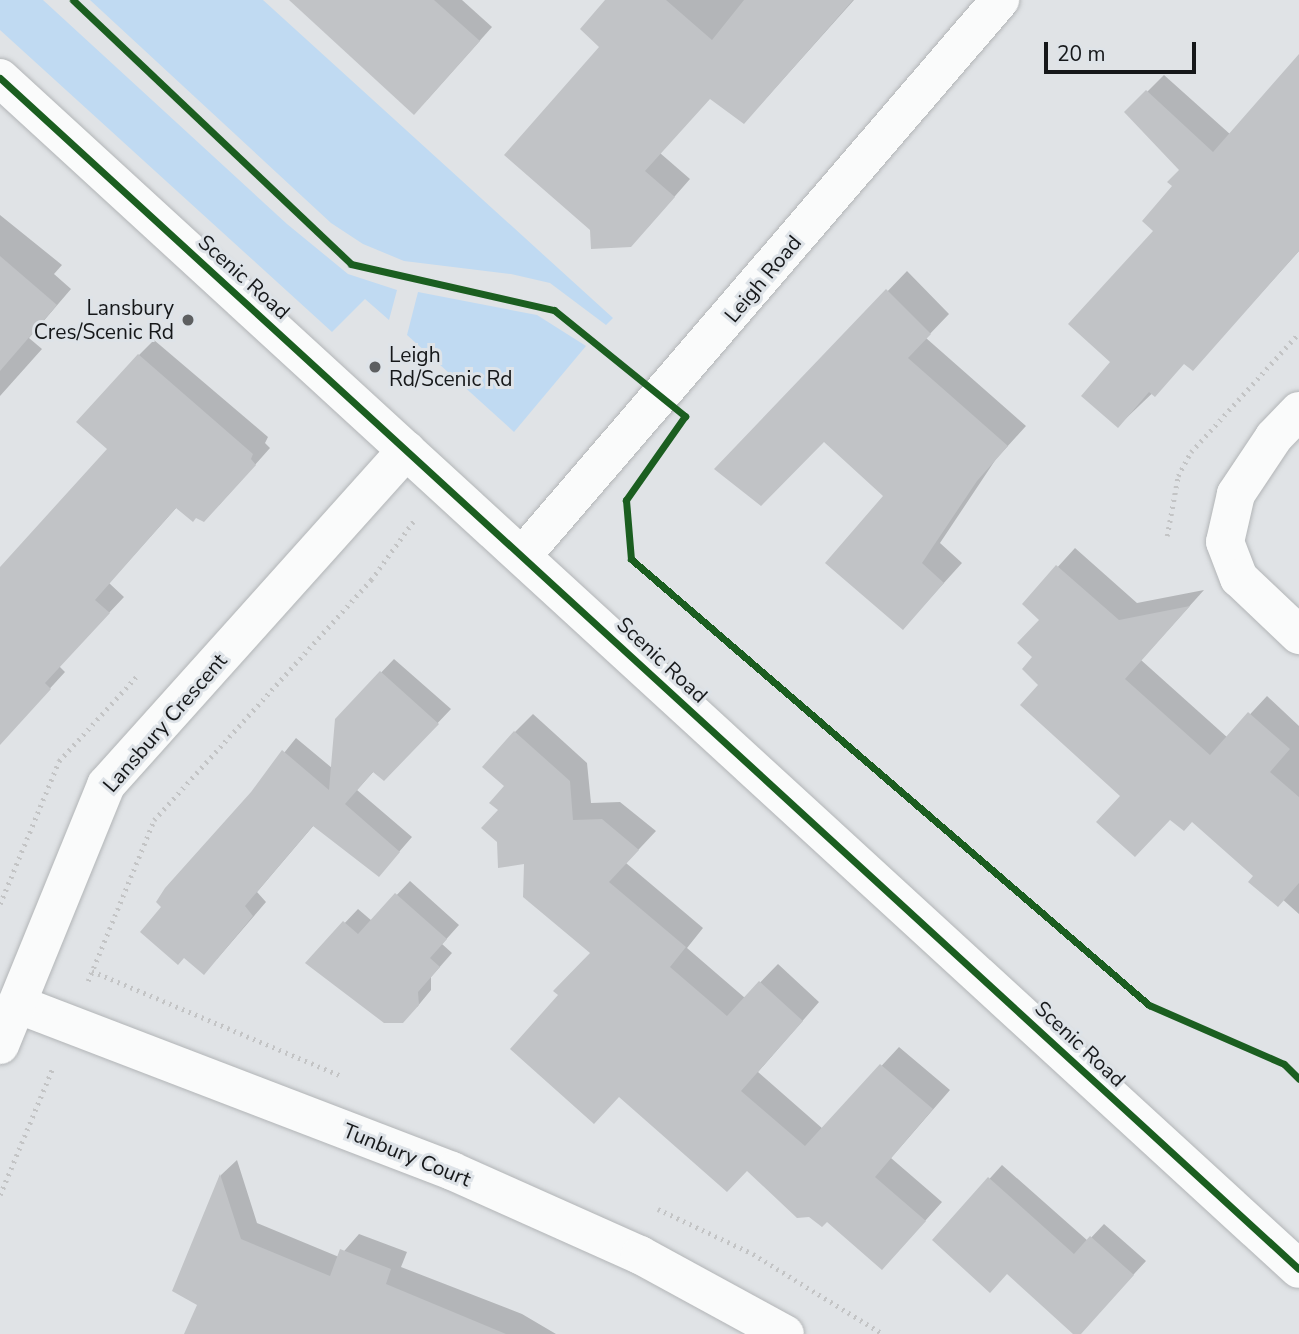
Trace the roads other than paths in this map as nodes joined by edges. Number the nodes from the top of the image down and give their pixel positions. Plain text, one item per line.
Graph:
1 (1000, 0) edge
2 (0, 78) edge
3 (1299, 411) edge
4 (407, 450) junction
5 (523, 555) junction
6 (1299, 635) edge
7 (16, 1004) junction
8 (0, 1045) edge
9 (1299, 1269) edge
10 (785, 1334) edge

1 - 5 street, Leigh Road
2 - 4 street, Scenic Road
3 - 6 street
4 - 5 street, Scenic Road
4 - 7 street, Lansbury Crescent
5 - 9 street, Scenic Road
7 - 8 street, Lansbury Crescent
7 - 10 street, Tunbury Court

